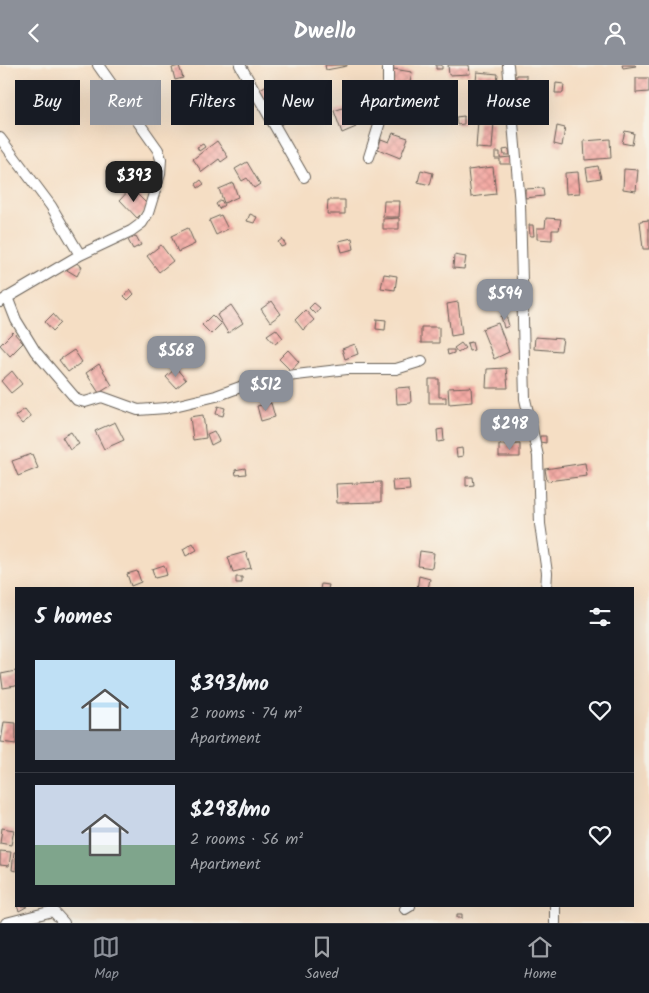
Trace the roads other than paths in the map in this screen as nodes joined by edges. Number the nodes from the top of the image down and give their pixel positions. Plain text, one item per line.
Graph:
1 (98, 65) edge
2 (240, 65) edge
3 (388, 65) edge
4 (508, 65) edge
5 (0, 138) edge
6 (369, 157) dead end
7 (304, 177) dead end
8 (80, 255) junction
9 (3, 300) edge
10 (422, 361) dead end
11 (546, 587) edge
12 (555, 907) edge
13 (53, 908) edge
14 (6, 923) edge
15 (64, 923) edge
16 (555, 923) edge

1 - 8 street
2 - 7 street
3 - 6 street
4 - 11 street
5 - 8 street
8 - 9 street
9 - 10 street
12 - 16 street
13 - 14 street
13 - 15 street

